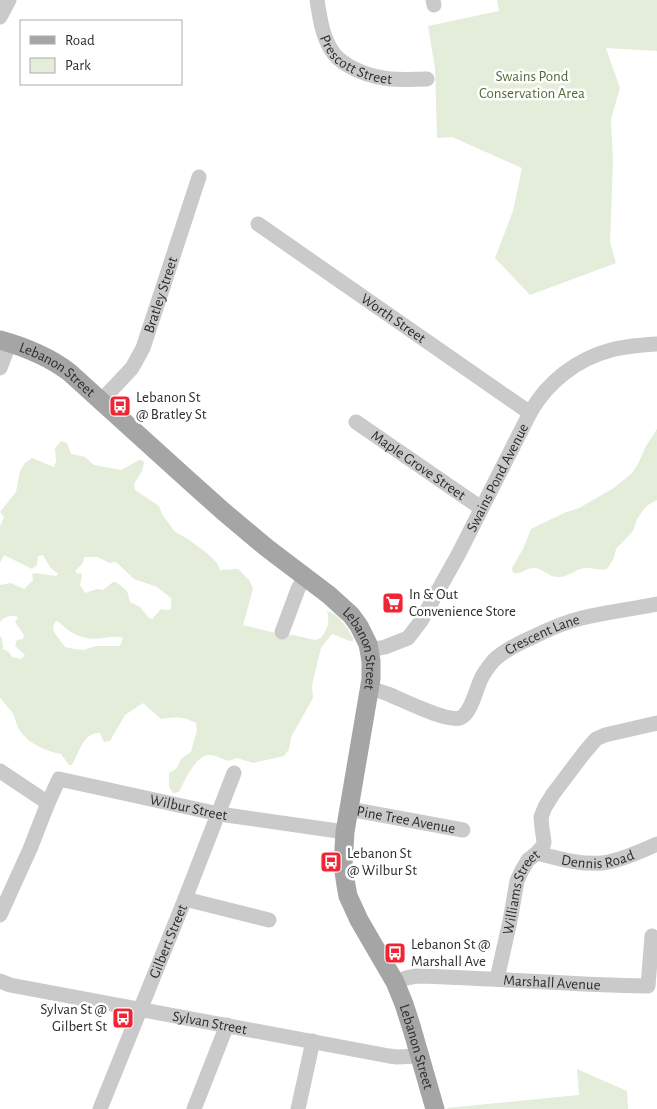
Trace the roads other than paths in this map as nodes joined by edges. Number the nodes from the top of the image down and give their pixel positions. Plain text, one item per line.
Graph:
1 (9, 0) edge
2 (317, 0) edge
3 (0, 17) edge
4 (427, 79) dead end
5 (200, 177) dead end
6 (258, 224) dead end
7 (5, 341) edge
8 (657, 344) edge
9 (0, 368) edge
10 (101, 401) junction
11 (530, 413) junction
12 (356, 422) dead end
13 (482, 508) junction
14 (305, 577) junction
15 (657, 604) edge
16 (282, 632) dead end
17 (370, 650) junction
18 (370, 688) junction
19 (657, 724) edge
20 (0, 771) edge
21 (234, 773) dead end
22 (48, 803) junction
23 (349, 809) junction
24 (219, 814) junction
25 (463, 830) dead end
26 (345, 832) junction
27 (657, 844) edge
28 (537, 854) junction
29 (185, 899) junction
30 (0, 915) edge
31 (269, 920) dead end
32 (652, 936) dead end
33 (497, 979) junction
34 (0, 981) edge
35 (395, 982) junction
36 (140, 1010) junction
37 (227, 1025) junction
38 (313, 1041) junction
39 (419, 1056) junction
40 (100, 1109) edge
41 (194, 1109) edge
42 (298, 1109) edge
43 (435, 1109) edge

1 - 3 street
2 - 4 street, Prescott Street
5 - 10 street, Bratley Street
6 - 11 street, Worth Street
7 - 9 street
7 - 10 main road, Lebanon Street
8 - 11 street, Swains Pond Avenue
10 - 14 main road, Lebanon Street
11 - 13 street, Swains Pond Avenue
12 - 13 street, Maple Grove Street
13 - 17 street, Swains Pond Avenue
14 - 16 street
14 - 17 main road, Lebanon Street
15 - 18 street, Crescent Lane
17 - 18 main road, Lebanon Street
18 - 23 main road, Lebanon Street
19 - 28 street, Williams Street
20 - 22 street
21 - 24 street, Gilbert Street
22 - 24 street, Wilbur Street
22 - 30 street
23 - 25 street, Pine Tree Avenue
23 - 26 main road, Lebanon Street
24 - 26 street, Wilbur Street
24 - 29 street, Gilbert Street
26 - 35 main road, Lebanon Street
27 - 28 street, Dennis Road
28 - 33 street, Williams Street
29 - 31 street
29 - 36 street, Gilbert Street
32 - 33 street, Marshall Avenue
33 - 35 street, Marshall Avenue
34 - 36 street, Sylvan Street
35 - 39 main road, Lebanon Street
36 - 37 street, Sylvan Street
36 - 40 street, Gilbert Street
37 - 38 street, Sylvan Street
37 - 41 street
38 - 39 street, Sylvan Street
38 - 42 street
39 - 43 main road, Lebanon Street

